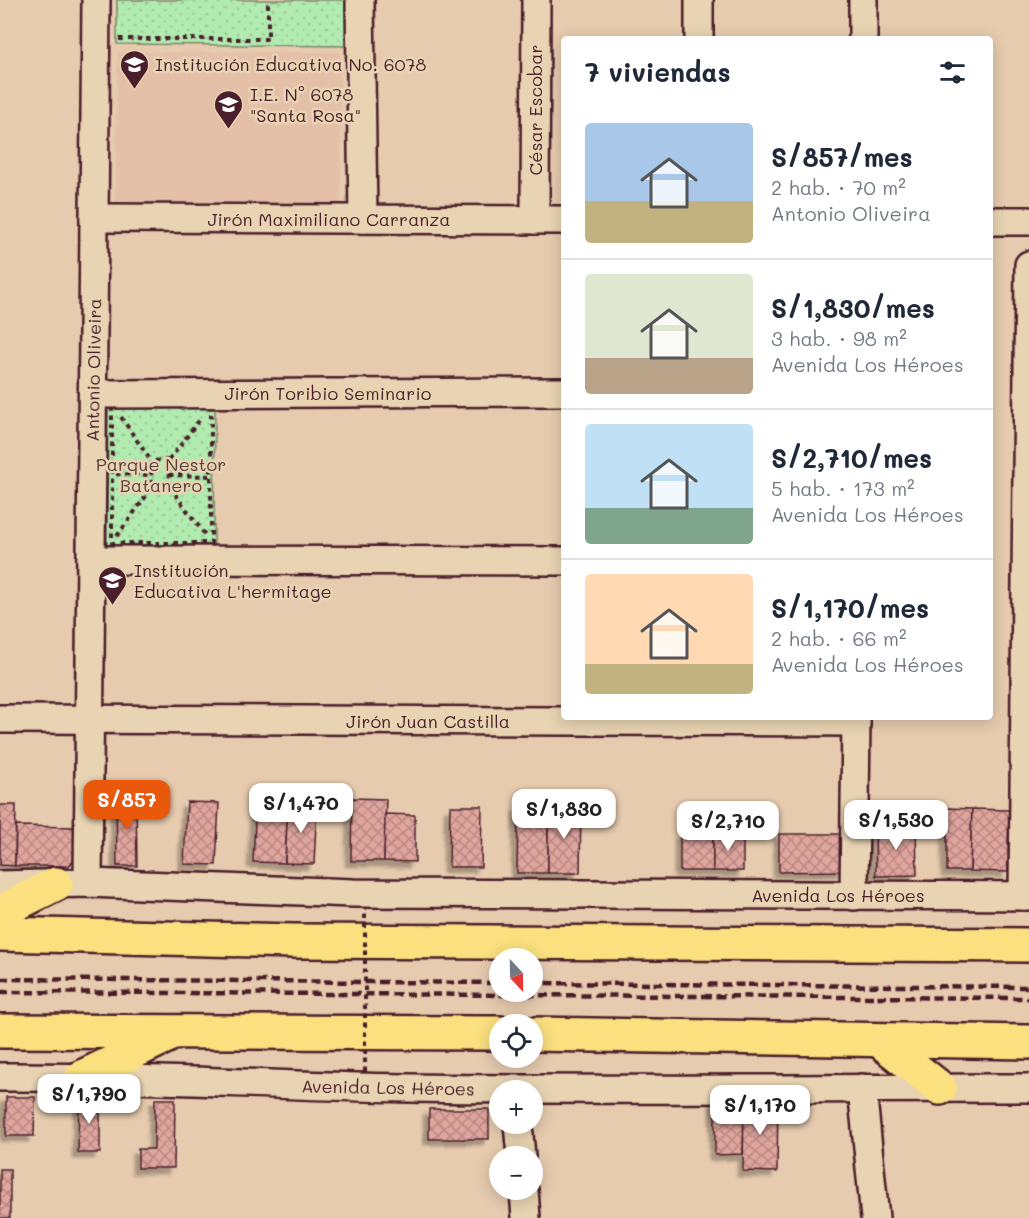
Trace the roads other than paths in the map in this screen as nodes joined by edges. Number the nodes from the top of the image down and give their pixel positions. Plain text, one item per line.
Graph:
1 (96, 0) edge
2 (360, 0) edge
3 (536, 0) edge
4 (699, 0) edge
5 (863, 0) edge
6 (699, 36) edge
7 (863, 36) edge
8 (94, 218) junction
9 (363, 219) junction
10 (535, 219) junction
11 (561, 220) edge
12 (993, 221) edge
13 (1029, 221) edge
14 (1029, 265) edge
15 (561, 392) edge
16 (102, 399) junction
17 (91, 560) junction
18 (561, 561) edge
19 (1027, 689) edge
20 (561, 719) edge
21 (0, 720) edge
22 (90, 720) junction
23 (856, 720) edge
24 (88, 883) junction
25 (56, 884) junction
26 (0, 885) edge
27 (854, 896) junction
28 (1026, 896) edge
29 (0, 912) edge
30 (0, 934) edge
31 (1029, 945) edge
32 (176, 1031) junction
33 (0, 1032) edge
34 (489, 1034) edge
35 (543, 1034) edge
36 (879, 1040) junction
37 (1029, 1042) edge
38 (0, 1077) edge
39 (82, 1077) junction
40 (862, 1088) junction
41 (940, 1088) junction
42 (1029, 1088) edge
43 (489, 1090) edge
44 (543, 1090) edge
45 (525, 1200) edge
46 (526, 1218) edge
47 (875, 1218) edge

1 - 8 street, Antonio Oliveira
2 - 9 street
3 - 10 street, César Escobar
4 - 6 street
5 - 7 street
8 - 9 street, Jirón Maximiliano Carranza
8 - 16 street, Antonio Oliveira
9 - 10 street, Jirón Maximiliano Carranza
10 - 11 street, Jirón Maximiliano Carranza
12 - 13 street
14 - 19 street
15 - 16 street, Jirón Toribio Seminario
16 - 17 street, Antonio Oliveira
17 - 18 street
17 - 22 street, Antonio Oliveira
19 - 28 street
20 - 22 street, Jirón Juan Castilla
21 - 22 street, Jirón Juan Castilla
22 - 24 street, Antonio Oliveira
23 - 27 street
24 - 25 street, Avenida Los Héroes
24 - 27 street, Avenida Los Héroes
25 - 26 street, Avenida Los Héroes
25 - 29 main road
27 - 28 street, Avenida Los Héroes
30 - 31 main road
32 - 33 main road
32 - 34 main road
32 - 39 main road
35 - 36 main road
36 - 37 main road
36 - 41 main road
38 - 39 street, Avenida Los Héroes
39 - 43 street, Avenida Los Héroes
40 - 41 street, Avenida Los Héroes
40 - 44 street, Avenida Los Héroes
40 - 47 street
41 - 42 street, Avenida Los Héroes
45 - 46 street

